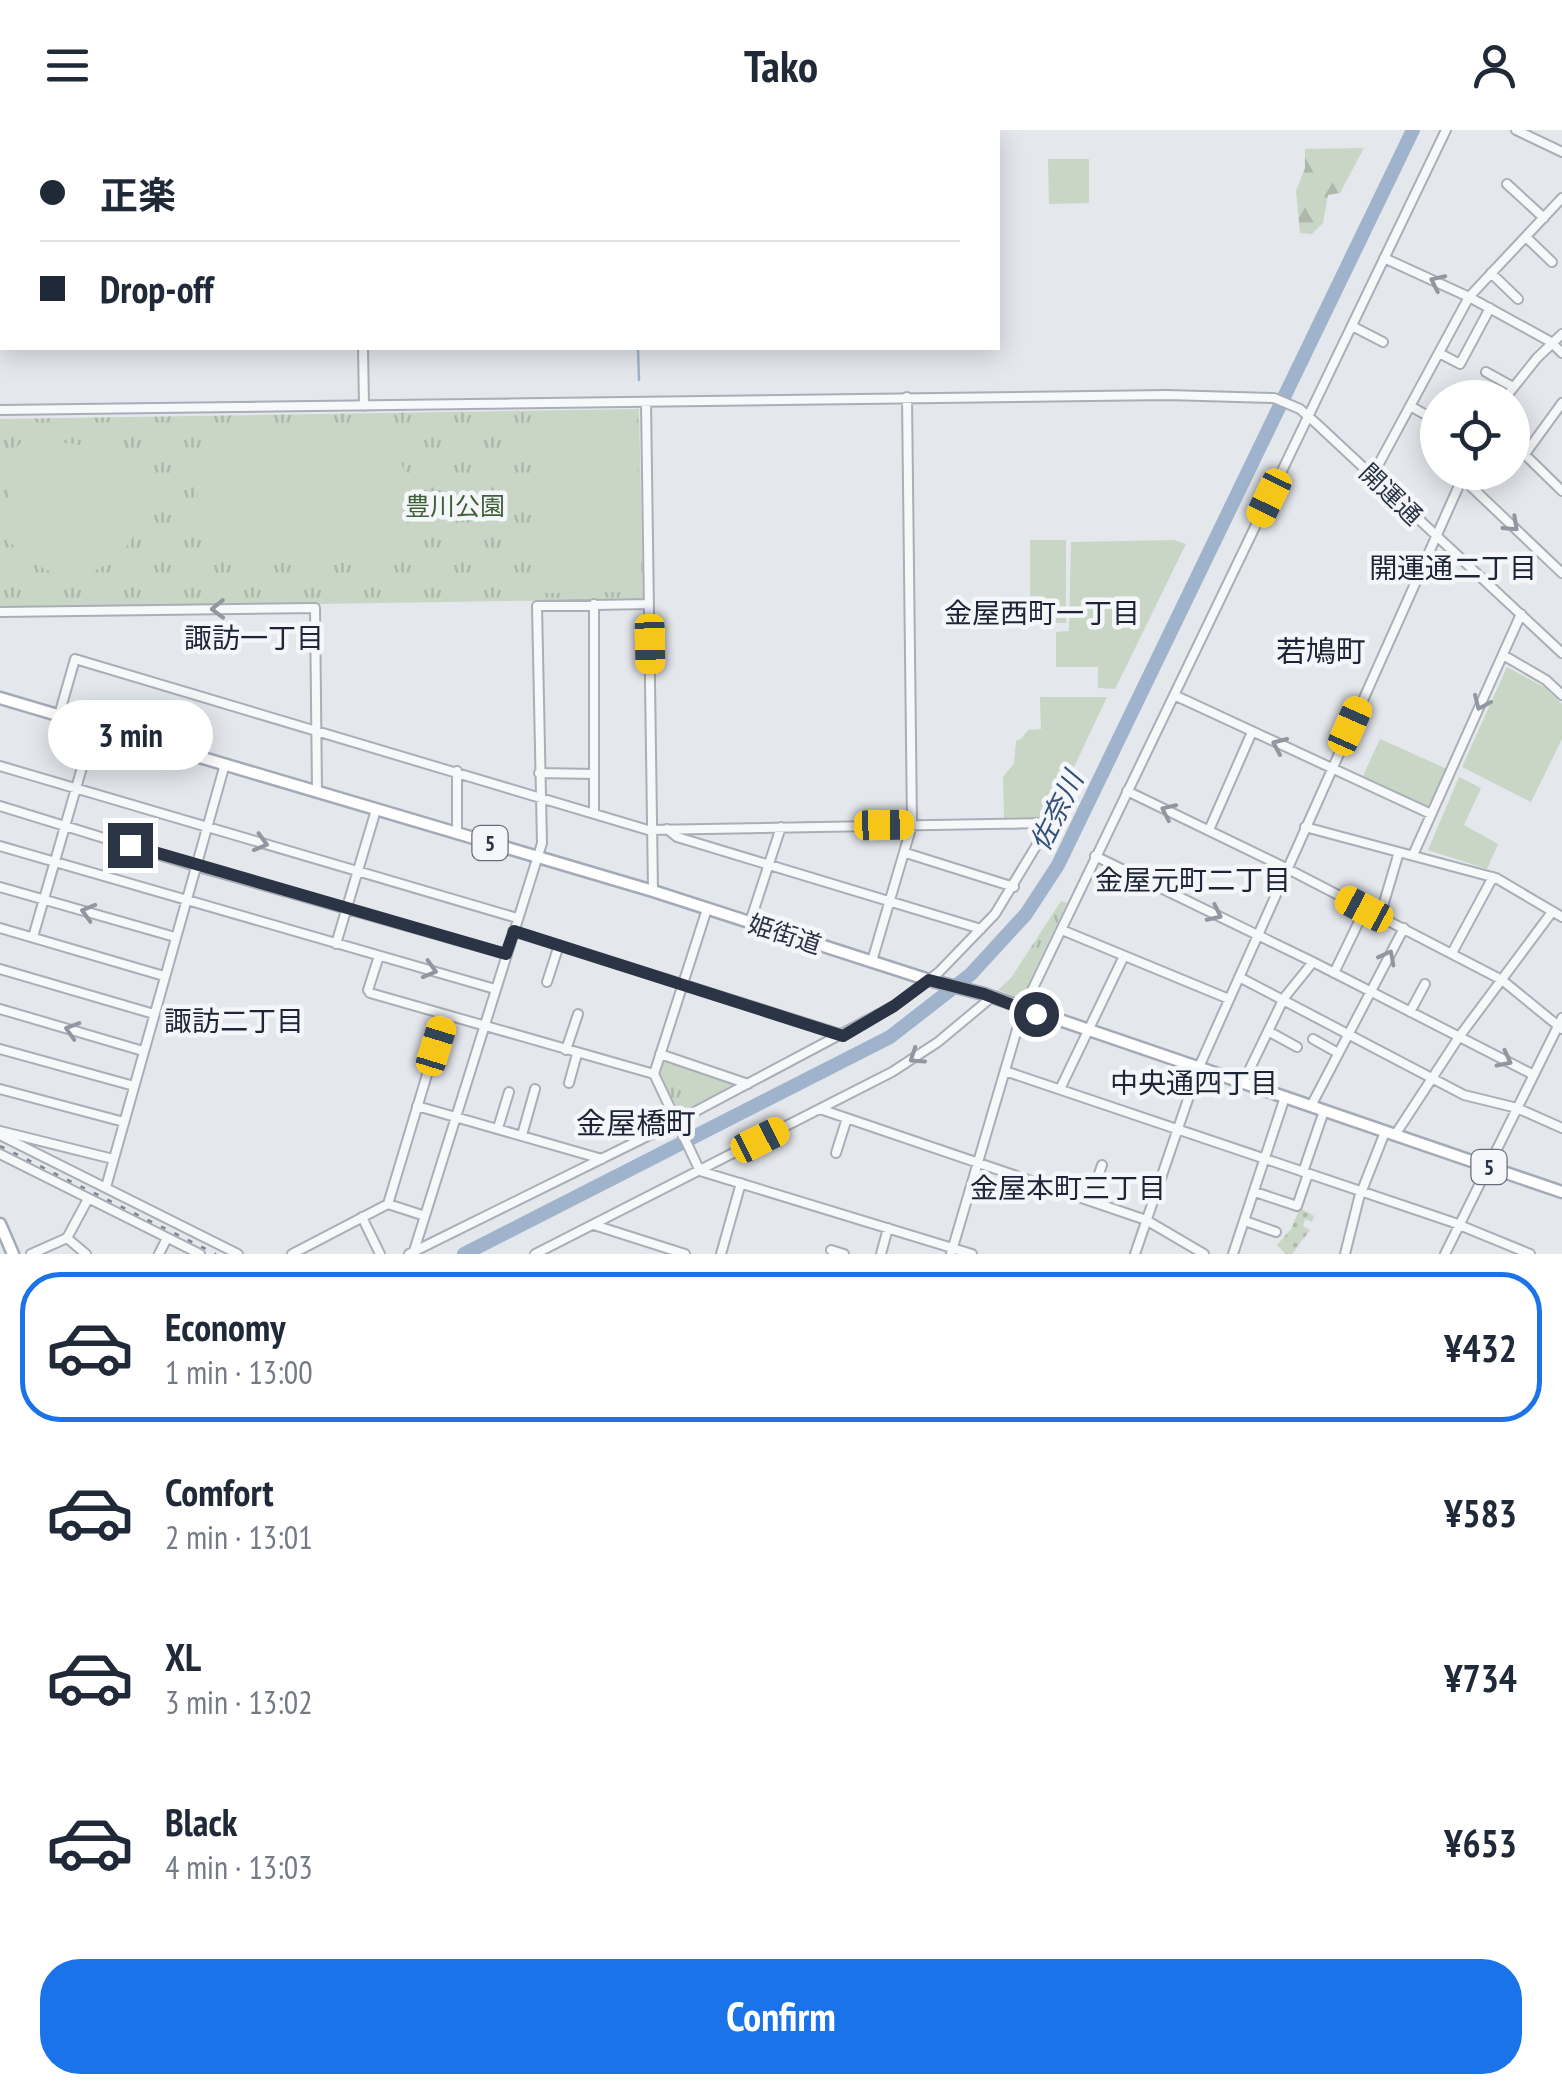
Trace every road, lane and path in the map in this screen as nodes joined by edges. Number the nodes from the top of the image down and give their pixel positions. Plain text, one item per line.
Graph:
1 (1446, 130) edge
2 (1516, 130) edge
3 (1531, 133) edge
4 (1562, 152) edge
5 (1507, 184) dead end
6 (1560, 205) edge
7 (1544, 218) junction
8 (1526, 237) junction
9 (1384, 258) junction
10 (1552, 262) dead end
11 (1490, 273) junction
12 (1469, 297) junction
13 (1518, 300) dead end
14 (1490, 308) junction
15 (1352, 326) junction
16 (1562, 334) edge
17 (1383, 342) dead end
18 (1551, 342) junction
19 (363, 350) edge
20 (1439, 354) junction
21 (1562, 354) edge
22 (1486, 372) dead end
23 (1501, 380) edge
24 (1518, 380) edge
25 (908, 397) junction
26 (646, 402) junction
27 (1562, 403) edge
28 (364, 406) junction
29 (1410, 406) junction
30 (0, 410) edge
31 (1420, 411) edge
32 (1309, 417) junction
33 (1530, 447) edge
34 (1530, 459) edge
35 (1375, 478) junction
36 (1456, 490) edge
37 (1478, 490) edge
38 (1562, 491) edge
39 (1436, 536) junction
40 (1562, 572) edge
41 (594, 604) junction
42 (649, 604) junction
43 (0, 612) edge
44 (1521, 614) junction
45 (1562, 653) edge
46 (1502, 655) junction
47 (1174, 694) junction
48 (1562, 695) edge
49 (0, 698) edge
50 (59, 716) junction
51 (94, 726) junction
52 (316, 730) junction
53 (1252, 732) junction
54 (225, 764) junction
55 (0, 766) edge
56 (1331, 768) junction
57 (457, 771) junction
58 (539, 773) junction
59 (594, 774) junction
60 (75, 789) junction
61 (316, 791) junction
62 (1127, 792) junction
63 (540, 798) junction
64 (0, 806) edge
65 (376, 810) junction
66 (594, 814) junction
67 (1431, 814) junction
68 (65, 824) junction
69 (912, 825) junction
70 (1305, 826) junction
71 (207, 827) junction
72 (781, 827) junction
73 (653, 830) junction
74 (667, 830) junction
75 (1209, 830) junction
76 (457, 834) junction
77 (0, 846) edge
78 (1399, 852) junction
79 (906, 853) junction
80 (1413, 855) junction
81 (1095, 856) junction
82 (537, 858) junction
83 (54, 862) junction
84 (769, 864) junction
85 (196, 866) junction
86 (1286, 868) junction
87 (357, 871) junction
88 (1492, 877) junction
89 (0, 887) edge
90 (1014, 887) junction
91 (653, 891) junction
92 (44, 899) junction
93 (186, 900) junction
94 (890, 901) junction
95 (348, 907) junction
96 (707, 909) junction
97 (1364, 909) junction
98 (1552, 912) junction
99 (1380, 916) junction
100 (1562, 916) edge
101 (518, 918) junction
102 (750, 922) junction
103 (0, 928) edge
104 (1404, 928) junction
105 (981, 930) junction
106 (1062, 930) junction
107 (514, 931) junction
108 (1258, 934) junction
109 (33, 937) junction
110 (175, 937) junction
111 (336, 944) junction
112 (559, 944) junction
113 (1452, 953) junction
114 (506, 954) junction
115 (379, 956) junction
116 (1124, 956) junction
117 (872, 961) junction
118 (1313, 962) junction
119 (0, 969) edge
120 (1334, 973) junction
121 (164, 976) junction
122 (1239, 977) junction
123 (1502, 980) junction
124 (935, 981) junction
125 (547, 982) dead end
126 (683, 982) junction
127 (1425, 984) dead end
128 (495, 989) junction
129 (1370, 992) junction
130 (988, 996) junction
131 (1284, 998) junction
132 (1229, 999) junction
133 (1023, 1008) junction
134 (0, 1009) edge
135 (1410, 1012) junction
136 (154, 1014) junction
137 (578, 1014) dead end
138 (445, 1016) junction
139 (1561, 1024) edge
140 (484, 1026) junction
141 (1268, 1031) junction
142 (1087, 1032) junction
143 (1349, 1032) junction
144 (843, 1036) junction
145 (1460, 1037) junction
146 (1314, 1039) dead end
147 (1298, 1047) dead end
148 (0, 1049) edge
149 (566, 1050) junction
150 (143, 1051) junction
151 (1338, 1053) junction
152 (577, 1054) junction
153 (660, 1054) junction
154 (1199, 1067) junction
155 (1005, 1070) junction
156 (654, 1074) junction
157 (1534, 1075) junction
158 (1432, 1078) junction
159 (569, 1083) dead end
160 (1243, 1083) junction
161 (748, 1084) junction
162 (134, 1086) junction
163 (0, 1089) edge
164 (535, 1089) dead end
165 (1060, 1089) junction
166 (508, 1092) dead end
167 (1284, 1097) junction
168 (417, 1106) junction
169 (1310, 1106) junction
170 (1517, 1108) junction
171 (820, 1109) junction
172 (1324, 1111) junction
173 (456, 1118) junction
174 (847, 1118) junction
175 (124, 1122) junction
176 (678, 1124) junction
177 (498, 1128) junction
178 (1562, 1128) edge
179 (1178, 1130) junction
180 (0, 1133) edge
181 (1390, 1133) junction
182 (522, 1135) junction
183 (836, 1153) dead end
184 (0, 1154) edge
185 (602, 1158) junction
186 (113, 1159) junction
187 (1264, 1159) junction
188 (978, 1162) junction
189 (1102, 1165) dead end
190 (1488, 1166) junction
191 (700, 1171) junction
192 (1306, 1173) junction
193 (741, 1183) junction
194 (106, 1186) junction
195 (1255, 1192) junction
196 (1361, 1192) junction
197 (1562, 1192) edge
198 (88, 1199) junction
199 (1090, 1200) junction
200 (388, 1204) junction
201 (426, 1216) junction
202 (362, 1218) junction
203 (1146, 1220) junction
204 (1244, 1221) junction
205 (0, 1224) edge
206 (594, 1225) junction
207 (1459, 1225) junction
208 (888, 1228) junction
209 (1276, 1232) dead end
210 (66, 1238) junction
211 (167, 1238) junction
212 (831, 1250) dead end
213 (952, 1251) edge
214 (412, 1253) edge
215 (13, 1254) edge
216 (31, 1254) edge
217 (86, 1254) edge
218 (159, 1254) edge
219 (200, 1254) edge
220 (238, 1254) edge
221 (292, 1254) edge
222 (380, 1254) edge
223 (535, 1254) edge
224 (686, 1254) edge
225 (721, 1254) edge
226 (844, 1254) edge
227 (881, 1254) edge
228 (972, 1254) edge
229 (1134, 1254) edge
230 (1204, 1254) edge
231 (1234, 1254) edge
232 (1345, 1254) edge
233 (1445, 1254) edge
234 (1530, 1254) edge

1 - 9 street
2 - 3 street
3 - 4 street
5 - 7 street
6 - 7 street
7 - 8 street
8 - 10 street
8 - 11 street
12 -> 9 street
9 - 15 street
11 - 12 street
11 - 13 street
12 - 14 street
12 - 20 street
14 - 18 street
14 - 20 street
15 - 17 street
15 - 32 street
16 - 18 street
18 - 21 street
18 - 24 street
19 - 28 street
20 - 29 street
22 - 23 street
25 - 26 street
25 - 32 street, 開運通
25 - 69 street
26 - 28 street
26 - 42 street
27 - 33 street
28 - 30 street
29 - 31 street
29 - 35 street
32 - 35 street, 開運通
32 - 47 street
34 - 38 street
35 - 39 street, 開運通
36 - 39 street
37 -> 40 street
39 - 44 street, 開運通
39 - 56 street
41 - 42 street
41 - 58 street
41 - 59 street
42 - 73 street
52 -> 43 street
44 - 45 street, 開運通
44 - 46 street
46 - 48 street
46 -> 67 street
47 - 53 street
47 - 62 street
49 - 50 main road, 姫街道 / 5
50 - 51 main road, 姫街道 / 5
50 - 52 street
51 - 54 main road, 姫街道 / 5
51 - 60 street
52 - 57 street
52 - 61 street
56 -> 53 street
53 - 75 street
54 - 61 main road, 姫街道 / 5
54 - 71 street
55 - 60 street
56 - 67 street
56 - 70 street
57 - 63 street
57 - 76 street
58 - 59 street
58 - 63 street
59 - 66 street
60 - 68 street
60 - 71 street
61 - 65 main road, 姫街道 / 5
75 -> 62 street
62 - 81 street
63 - 66 street
63 - 82 street
64 - 68 street
65 - 76 main road, 姫街道 / 5
65 - 87 street
66 - 73 street
67 - 80 street
68 - 83 street
68 - 85 street
69 - 72 street
69 - 79 street
69 - 90 street
70 - 78 street
70 - 86 street
71 - 85 street
71 -> 87 street
72 - 74 street
72 - 84 street
73 - 74 street
73 - 91 street
74 - 84 street
75 - 86 street
76 - 82 main road, 姫街道 / 5
77 - 83 street
78 - 80 street
78 - 99 street
79 - 90 street
79 - 94 street
80 - 88 street
81 - 106 street
81 -> 108 street
82 - 91 main road, 姫街道 / 5
82 - 101 street
83 - 92 street
83 - 93 street
84 - 94 street
84 - 102 street
85 - 93 street
85 - 95 street
86 - 97 street
86 - 108 street
87 - 95 street
87 - 101 street
88 - 98 street
88 - 113 street
89 - 92 street
90 - 105 street
91 - 96 main road, 姫街道 / 5
92 - 109 street
110 -> 92 street
93 - 110 street
93 - 111 street
94 - 105 street
94 - 117 street
95 - 111 street
95 - 114 street
96 - 102 main road, 姫街道 / 5
96 - 126 street
97 - 99 street
97 - 120 street
98 - 100 street
98 - 123 street
99 - 104 street
101 - 107 street
102 - 117 main road, 姫街道 / 5
103 - 109 street
104 - 113 street
129 -> 104 street
105 - 124 street
106 - 116 street
106 - 133 street
107 - 112 street
107 - 114 street
108 - 118 street
108 - 122 street
109 - 121 street
110 - 121 street
111 - 115 street
112 - 125 street
112 - 126 street
113 - 123 street
114 - 128 street
115 -> 128 street
115 - 138 street
116 - 132 street
116 - 142 street
117 - 124 main road, 姫街道 / 5
118 - 120 street
118 - 131 street
119 - 136 street
120 - 129 street
121 - 136 street
122 - 131 street
122 - 132 street
123 - 139 street
123 - 145 street
124 - 130 main road, 姫街道 / 5
124 - 144 street
126 - 144 street
126 - 153 street
127 - 135 street
128 - 140 street
129 - 135 street
129 - 143 street
130 - 133 main road, 姫街道 / 5
130 -> 171 street
131 - 141 street
131 - 143 street
132 - 154 street
133 - 142 main road, 姫街道 / 5
133 - 155 street
150 -> 134 street
135 - 145 street
136 - 150 street
137 - 149 street
138 - 140 street
138 - 168 street
139 - 157 street
140 - 149 street
140 - 173 street
141 - 147 street
141 - 160 street
142 - 154 main road, 姫街道 / 5
142 - 165 street
143 - 151 street
143 - 158 street
144 - 161 street
145 -> 157 street
145 - 158 street
146 - 151 street
148 - 162 street
149 - 152 street
150 - 162 street
151 - 169 street
152 - 156 street
152 - 159 street
153 - 156 street
153 - 161 street
154 - 160 main road, 姫街道 / 5
154 - 179 street
155 - 165 street
155 - 188 street
156 - 176 street
157 - 170 street
158 - 170 street
158 - 181 street
160 - 167 main road, 姫街道 / 5
161 - 176 street
162 - 175 street
163 - 175 street
164 - 182 street
165 - 179 street
166 - 177 street
167 - 169 main road, 姫街道 / 5
167 - 187 street
168 - 173 street
168 - 200 street
169 - 172 main road, 姫街道 / 5
170 - 178 street
170 - 190 street
171 - 174 street
171 - 191 street
172 - 181 main road, 姫街道 / 5
172 - 192 street
173 - 177 street
173 - 201 street
174 - 183 street
174 - 188 street
175 - 186 street
176 - 185 street
176 - 191 street
177 - 182 street
179 - 187 street
179 - 203 street
180 - 186 street
180 - 194 street
181 - 190 main road, 姫街道 / 5
181 - 196 street
182 - 185 street
184 - 198 street
185 - 214 street
186 - 194 street
187 - 192 street
187 - 195 street
188 - 199 street
188 - 213 street
189 - 199 street
190 - 197 main road, 姫街道 / 5
190 - 207 street
191 - 193 street
191 - 206 street
192 - 195 street
192 - 196 street
193 - 208 street
193 - 225 street
194 - 220 street
195 - 204 street
196 - 207 street
196 - 232 street
198 - 210 street
198 - 211 street
199 - 203 street
200 - 201 street
200 - 202 street
201 - 214 street
202 - 221 street
202 - 222 street
203 - 229 street
203 - 230 street
204 - 209 street
204 - 231 street
205 - 215 main road
206 - 223 street
206 - 224 street
207 - 233 street
207 - 234 street
208 - 213 street
208 - 227 street
210 - 216 street
210 - 217 street
211 - 218 street
211 - 219 street
212 - 226 street
213 - 228 street

